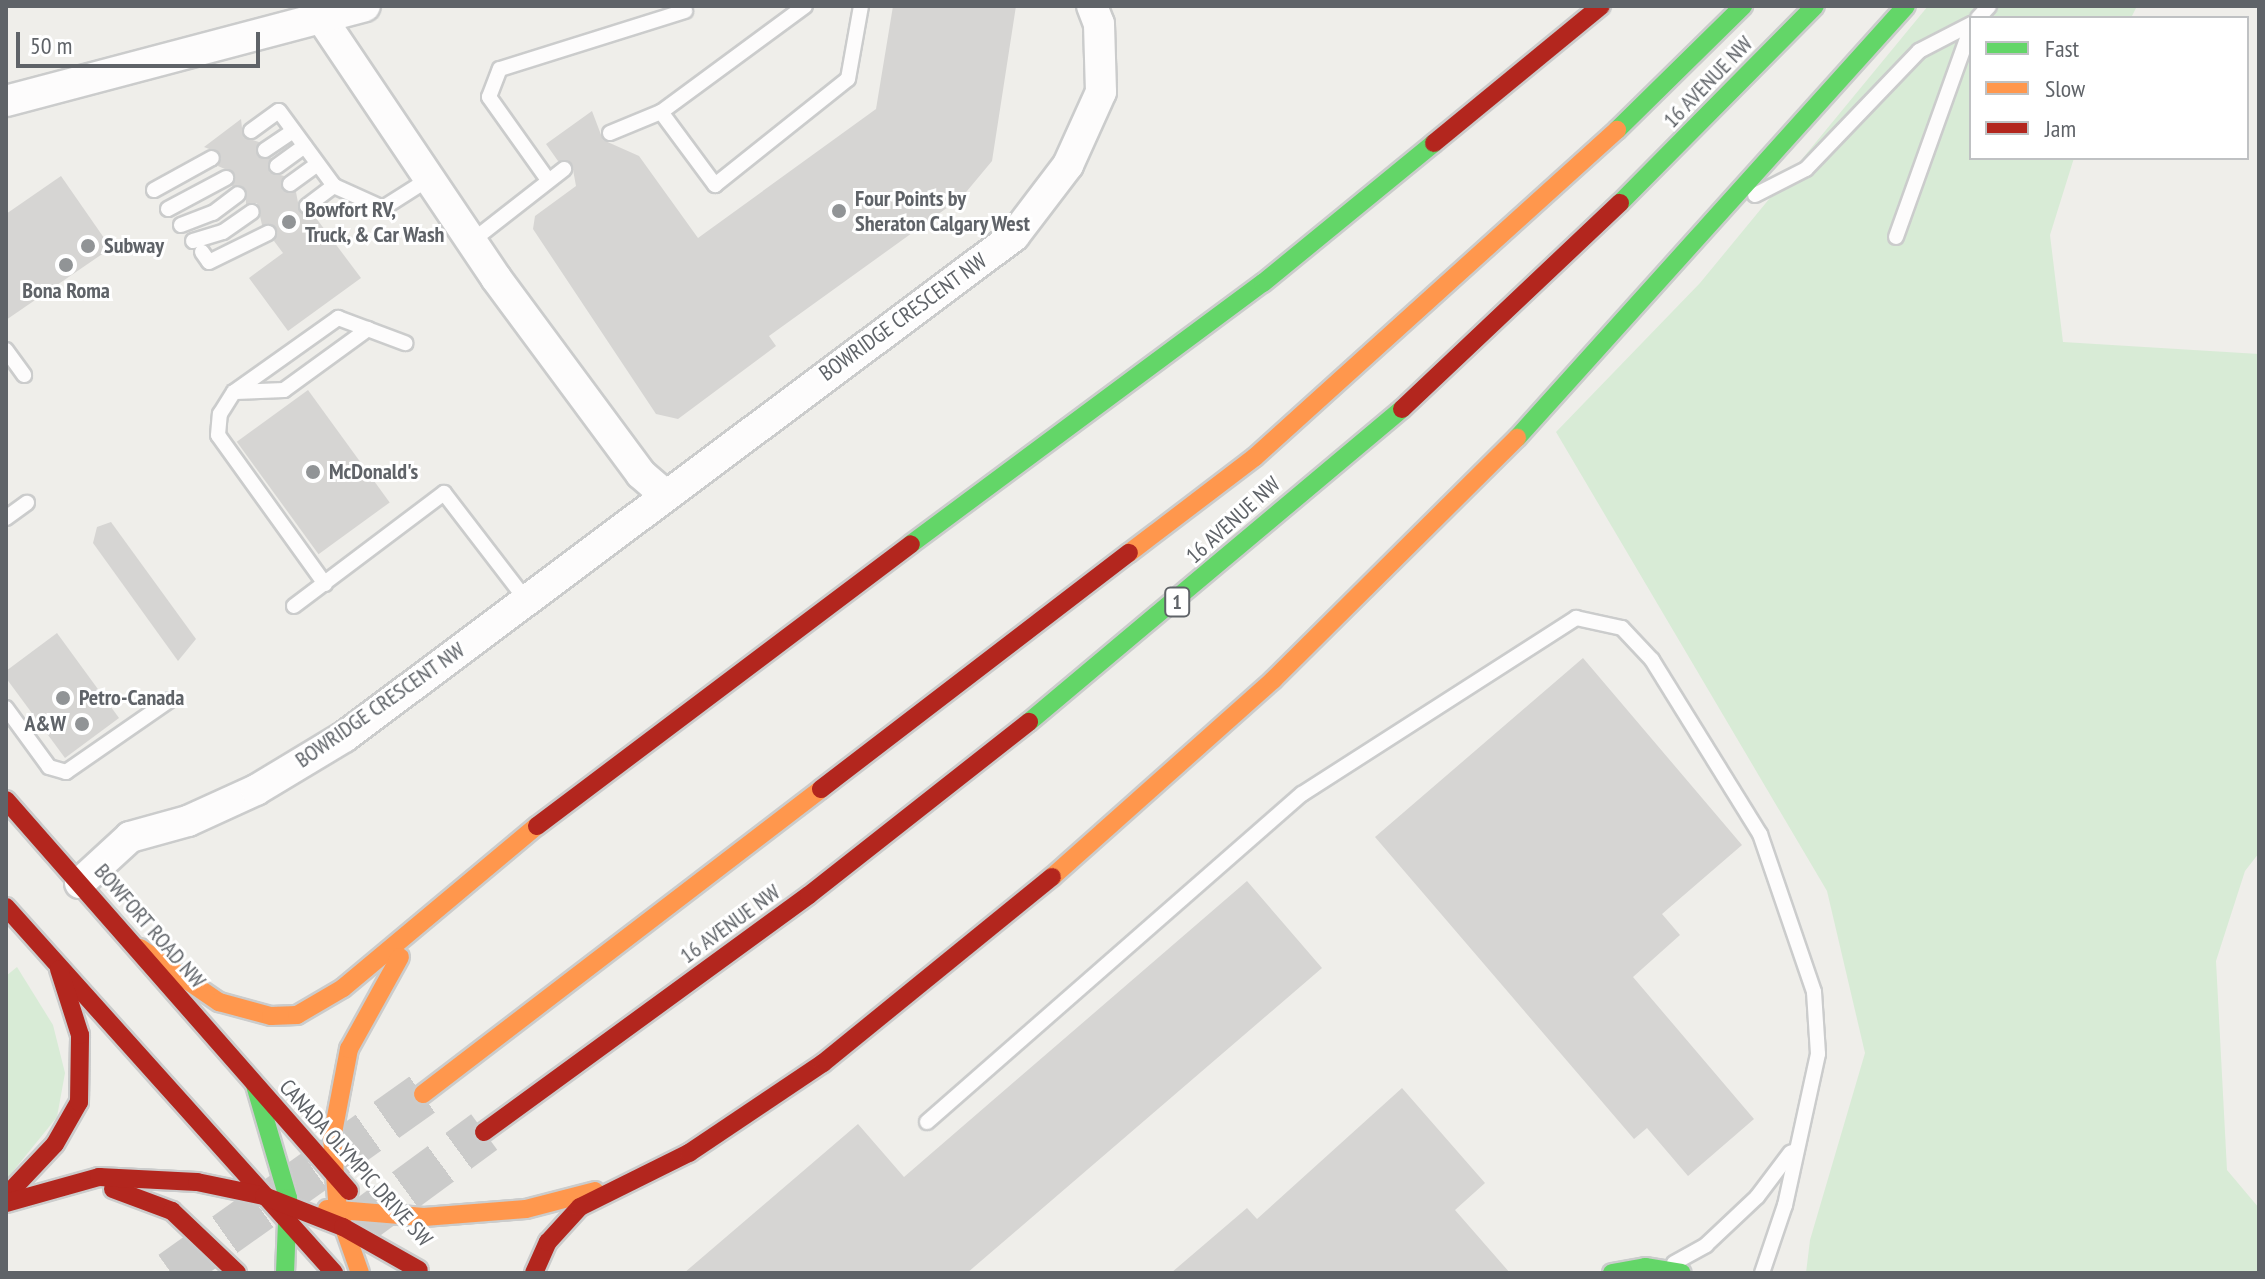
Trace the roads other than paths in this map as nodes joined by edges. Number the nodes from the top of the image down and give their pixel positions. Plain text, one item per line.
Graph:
1 (365, 6) edge
2 (805, 6) edge
3 (861, 6) edge
4 (1092, 6) edge
5 (1601, 6) edge
6 (1743, 6) edge
7 (1815, 6) edge
8 (1906, 6) edge
9 (685, 11) dead end
10 (322, 19) junction
11 (1969, 27) edge
12 (1969, 32) edge
13 (6, 101) edge
14 (661, 112) junction
15 (251, 131) dead end
16 (293, 131) junction
17 (610, 133) dead end
18 (305, 146) junction
19 (265, 150) dead end
20 (212, 158) dead end
21 (318, 164) junction
22 (277, 166) dead end
23 (564, 169) dead end
24 (226, 178) dead end
25 (427, 180) junction
26 (548, 180) junction
27 (290, 184) dead end
28 (334, 186) junction
29 (154, 190) dead end
30 (238, 194) dead end
31 (1731, 202) junction
32 (307, 206) dead end
33 (168, 209) dead end
34 (252, 212) dead end
35 (181, 225) dead end
36 (268, 233) dead end
37 (1896, 237) dead end
38 (472, 241) junction
39 (368, 329) junction
40 (405, 343) dead end
41 (6, 350) edge
42 (24, 375) dead end
43 (234, 392) junction
44 (664, 494) junction
45 (27, 503) dead end
46 (6, 518) edge
47 (325, 584) junction
48 (526, 600) junction
49 (294, 606) dead end
50 (170, 700) dead end
51 (6, 708) edge
52 (6, 800) edge
53 (80, 883) junction
54 (466, 884) junction
55 (6, 907) edge
56 (140, 948) junction
57 (59, 969) junction
58 (255, 1085) junction
59 (423, 1094) tunnel mouth
60 (927, 1122) dead end
61 (484, 1132) tunnel mouth
62 (1794, 1148) junction
63 (331, 1170) junction
64 (244, 1174) junction
65 (76, 1181) junction
66 (621, 1185) junction
67 (6, 1196) edge
68 (264, 1196) junction
69 (6, 1203) edge
70 (288, 1209) junction
71 (370, 1215) junction
72 (340, 1219) junction
73 (1674, 1270) edge
74 (420, 1272) edge
75 (237, 1273) edge
76 (285, 1273) edge
77 (334, 1273) edge
78 (360, 1273) edge
79 (534, 1273) edge
80 (1612, 1273) edge
81 (1762, 1273) edge

1 - 10 street
2 - 14 lane
3 - 14 lane
4 - 44 street, BOWRIDGE CRESCENT NW
5 - 54 main road
6 - 59 main road, 16 AVENUE NW
7 - 61 main road, 16 AVENUE NW / 1
8 - 31 main road
9 - 26 lane
10 - 13 street
10 - 25 street
11 - 31 lane
12 - 37 lane
14 - 17 lane
15 - 16 lane
16 - 18 lane
16 - 19 lane
18 - 21 lane
18 - 22 lane
20 - 29 lane
21 - 27 lane
21 - 28 lane
23 - 26 lane
24 - 33 lane
25 - 28 lane
25 - 38 street
26 - 38 lane
28 - 32 lane
30 - 35 lane
31 - 66 main road
34 - 36 lane
38 - 44 street
39 - 40 lane
39 - 43 lane
39 - 43 lane
41 - 42 lane
43 - 47 lane
44 - 48 street, BOWRIDGE CRESCENT NW
45 - 46 lane
47 - 48 lane
47 - 49 lane
48 - 53 street, BOWRIDGE CRESCENT NW
50 - 51 lane
52 - 53 main road, BOWFORT ROAD NW
53 - 56 main road, BOWFORT ROAD NW
54 - 56 main road
54 - 63 main road
55 - 57 main road
56 - 58 main road, BOWFORT ROAD NW
57 - 64 main road
57 - 67 main road
58 - 63 main road, CANADA OLYMPIC DRIVE SW
58 - 70 main road
60 - 62 lane
62 - 73 lane
62 - 81 lane
63 - 71 main road, CANADA OLYMPIC DRIVE SW
63 - 72 main road
64 - 68 main road
64 - 70 main road
65 - 68 main road
65 - 69 main road
65 - 75 main road
66 - 71 main road
66 - 79 main road
68 - 70 main road
70 - 72 main road
70 - 76 main road
70 - 77 main road
71 - 72 main road
71 - 74 main road, CANADA OLYMPIC DRIVE SW
72 - 74 main road
72 - 78 main road
73 - 80 main road

